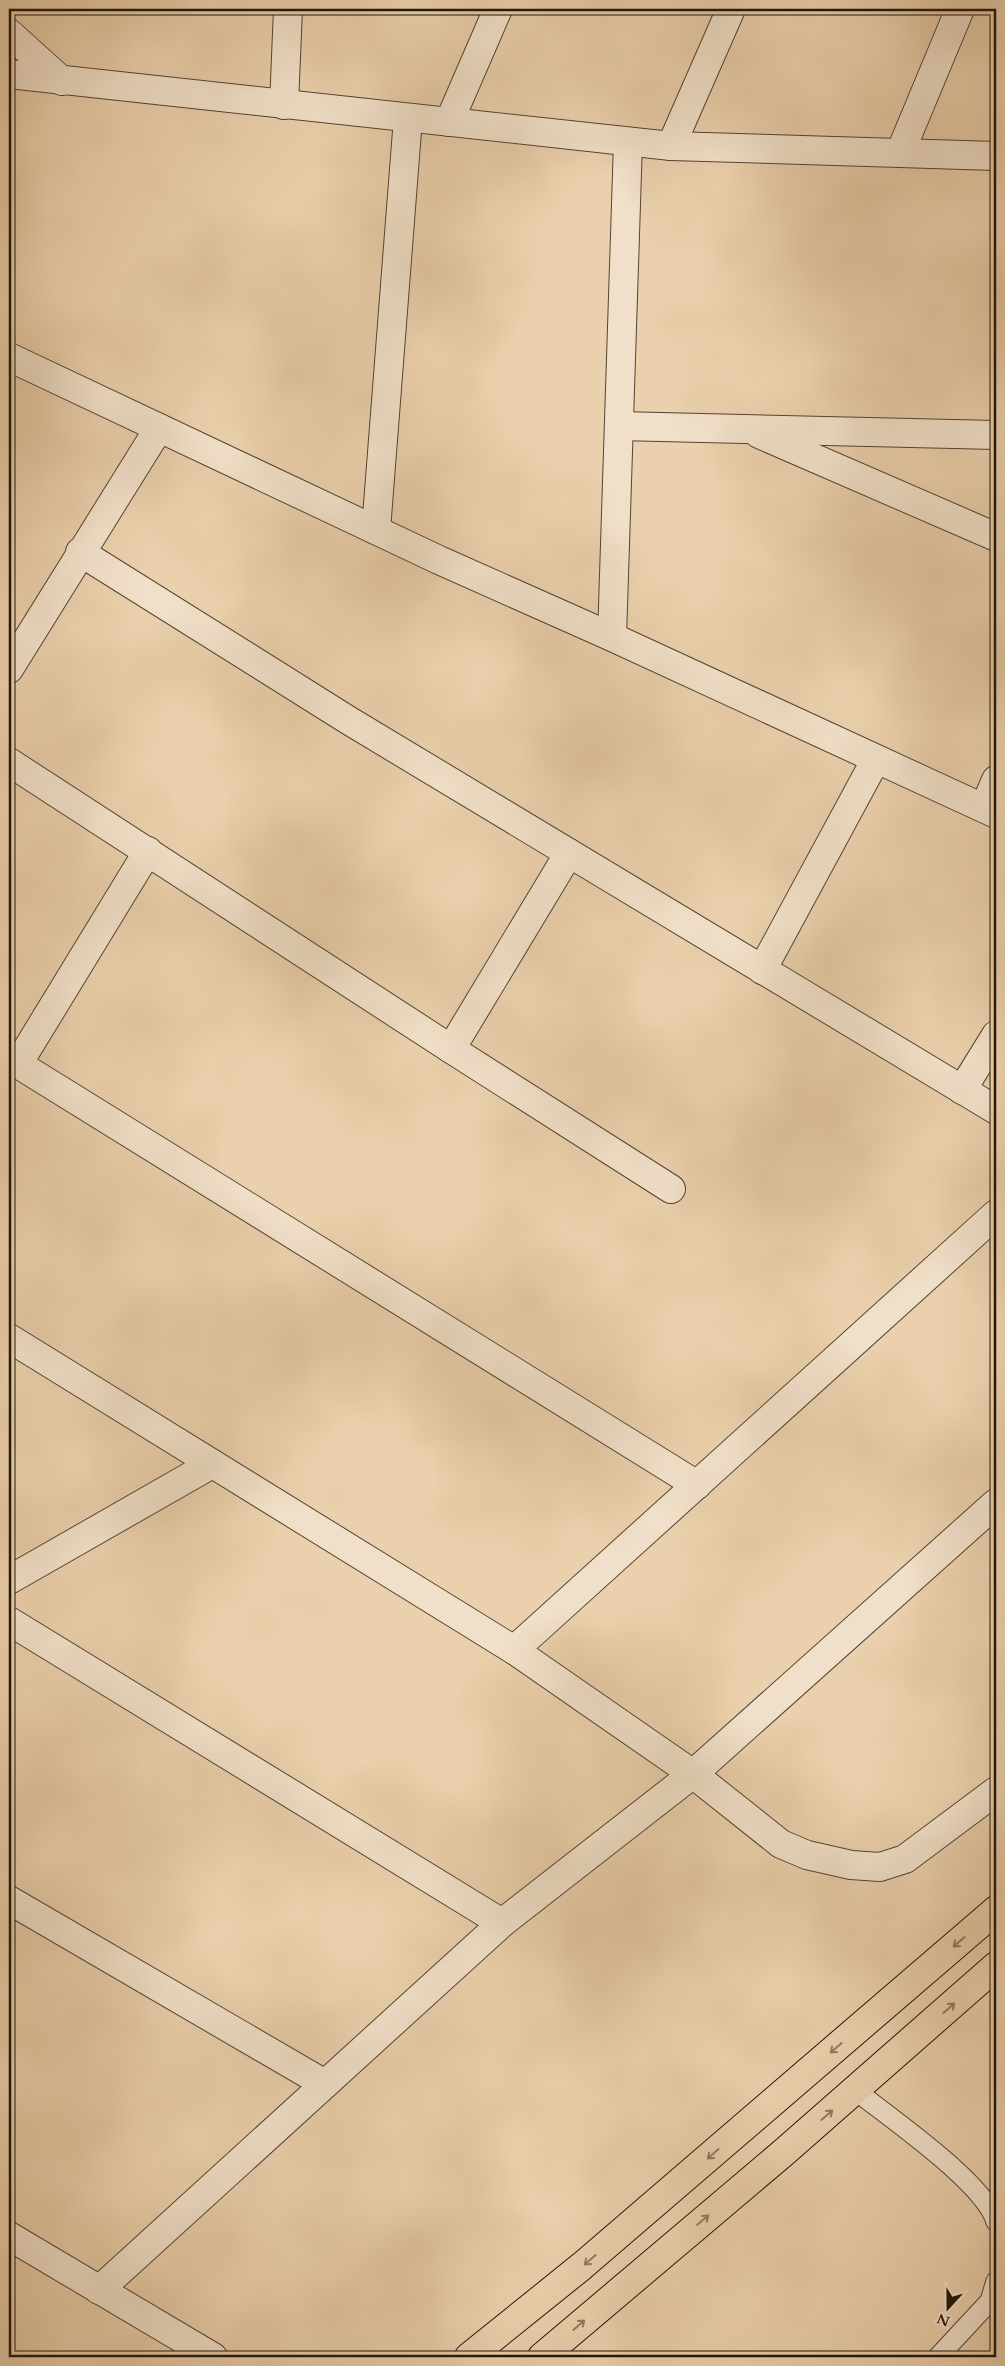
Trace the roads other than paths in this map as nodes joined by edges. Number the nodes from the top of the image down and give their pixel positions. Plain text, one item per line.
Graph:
1 (288, 9) edge
2 (498, 9) edge
3 (731, 9) edge
4 (960, 9) edge
5 (9, 33) edge
6 (9, 74) edge
7 (62, 81) junction
8 (284, 105) junction
9 (408, 118) junction
10 (449, 122) junction
11 (628, 142) junction
12 (671, 146) junction
13 (900, 153) junction
14 (996, 156) edge
15 (9, 357) edge
16 (619, 426) junction
17 (159, 428) junction
18 (746, 428) junction
19 (996, 435) edge
20 (376, 530) junction
21 (996, 537) edge
22 (80, 552) junction
23 (612, 637) junction
24 (9, 669) edge
25 (876, 759) junction
26 (9, 762) edge
27 (996, 780) edge
28 (990, 811) edge
29 (148, 851) junction
30 (569, 853) junction
31 (762, 970) junction
32 (996, 1035) edge
33 (450, 1049) junction
34 (962, 1090) junction
35 (996, 1110) edge
36 (671, 1188) dead end
37 (996, 1214) edge
38 (15, 1348) edge
39 (212, 1464) junction
40 (697, 1484) junction
41 (996, 1503) edge
42 (9, 1580) edge
43 (13, 1633) edge
44 (514, 1650) junction
45 (694, 1774) junction
46 (996, 1791) edge
47 (9, 1900) edge
48 (996, 1910) edge
49 (502, 1923) junction
50 (996, 1966) edge
51 (325, 2084) junction
52 (856, 2090) junction
53 (996, 2222) edge
54 (9, 2236) edge
55 (996, 2281) edge
56 (99, 2290) junction
57 (213, 2357) edge
58 (469, 2357) edge
59 (542, 2357) edge
60 (938, 2357) edge

1 - 8 street
2 - 10 street
3 - 12 street
4 - 13 street
5 - 7 street
6 - 7 street
7 - 8 street
8 - 9 street
9 - 10 street
9 - 20 street
10 - 11 street
11 - 12 street
11 - 16 street
12 - 13 street
13 - 14 street
15 - 17 street
16 - 18 street
16 - 23 street
17 - 20 street
17 - 22 street
18 - 19 street
18 - 21 street
20 - 23 street
22 - 24 street
22 - 30 street
23 - 25 street
25 - 28 street
25 - 31 street
26 - 29 street
27 - 28 street
29 - 33 street
29 - 40 street
30 - 31 street
30 - 33 street
31 - 34 street
32 - 34 street
33 - 36 street
34 - 35 street
37 - 40 street
38 - 39 street
39 - 42 street
39 - 44 street
40 - 44 street
41 - 45 street
43 - 49 street
44 - 45 street
45 - 46 street
45 - 49 street
47 - 51 street
48 -> 58 main road
49 - 51 street
52 -> 50 main road
51 - 56 street
52 - 53 lane
59 -> 52 main road
54 - 56 street
55 - 60 lane
56 - 57 street

